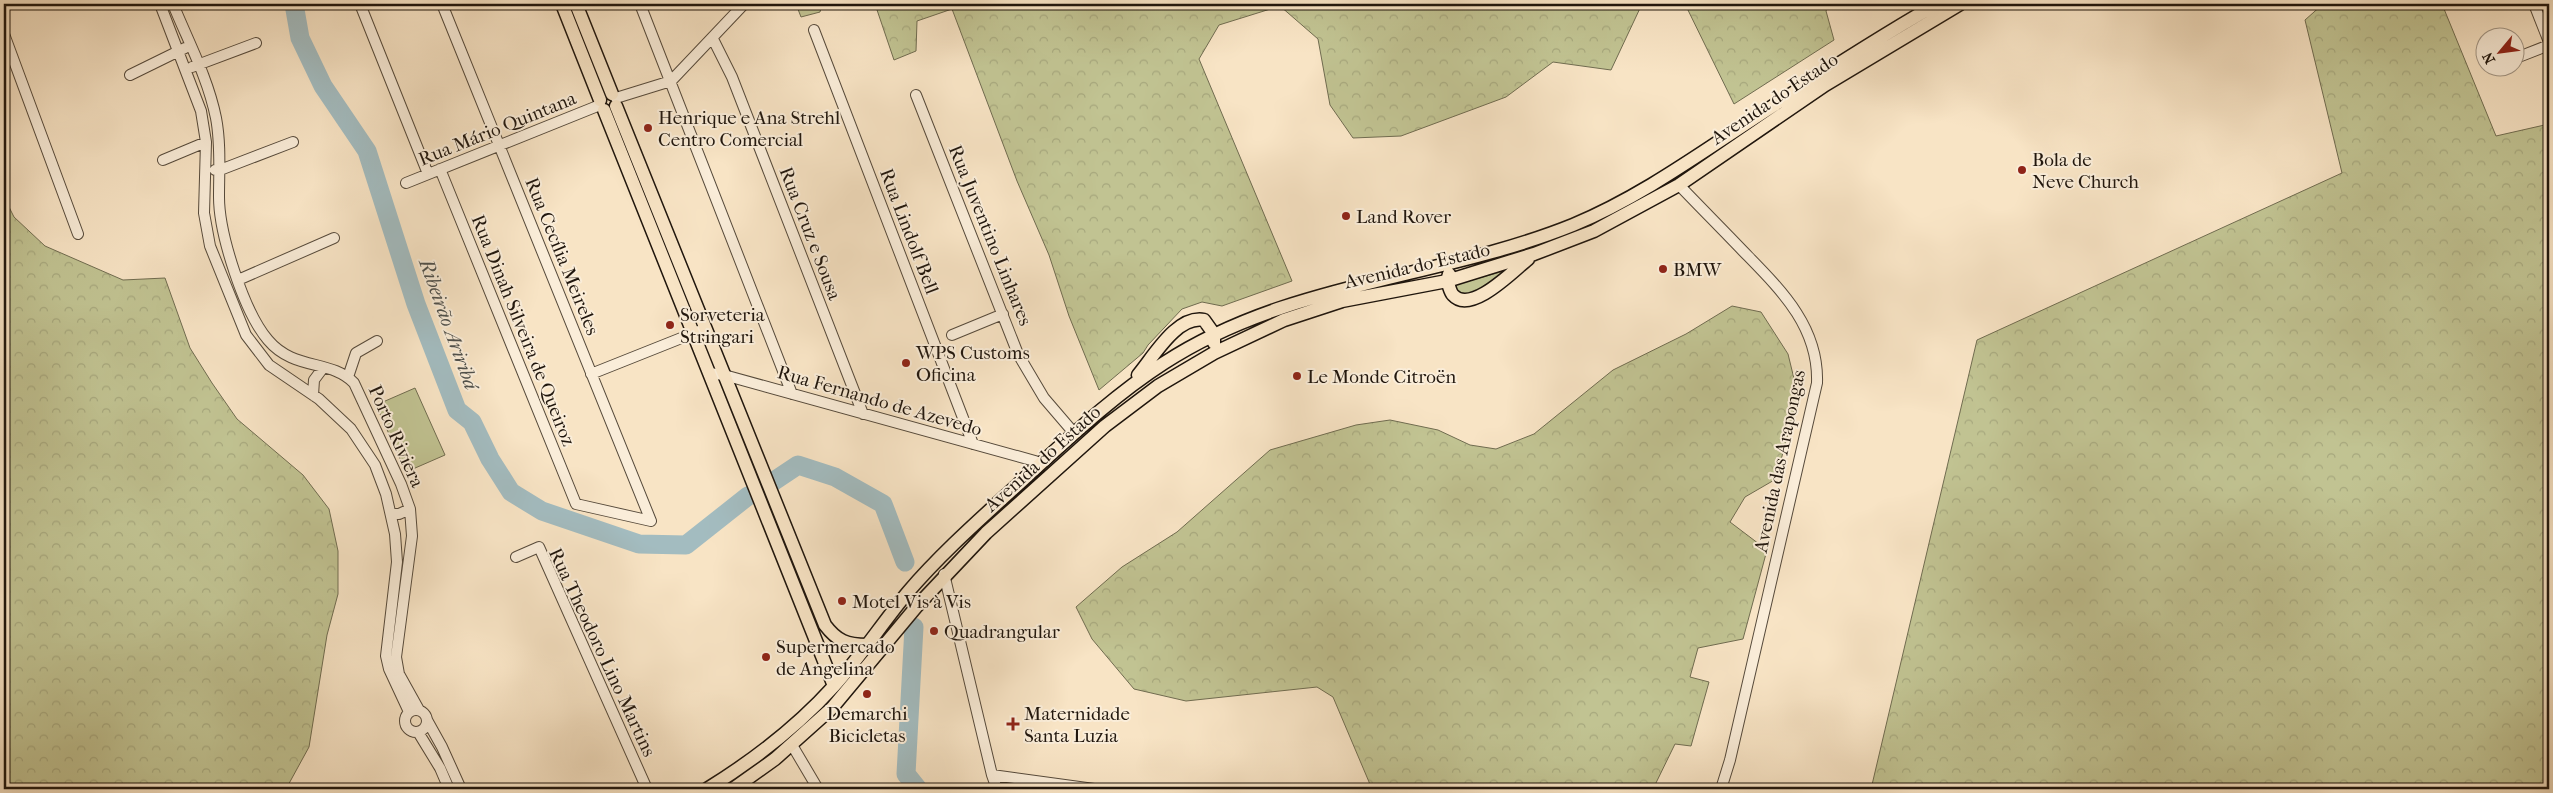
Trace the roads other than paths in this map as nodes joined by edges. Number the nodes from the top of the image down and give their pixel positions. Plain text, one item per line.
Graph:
1 (160, 4) edge
2 (172, 4) edge
3 (360, 4) edge
4 (442, 4) edge
5 (562, 4) edge
6 (576, 4) edge
7 (640, 4) edge
8 (744, 4) edge
9 (1937, 4) edge
10 (1960, 4) edge
11 (2534, 4) edge
12 (814, 30) dead end
13 (4, 34) edge
14 (713, 39) junction
15 (256, 43) dead end
16 (2549, 44) edge
17 (190, 46) junction
18 (179, 50) junction
19 (2526, 54) edge
20 (198, 64) junction
21 (186, 70) junction
22 (130, 75) dead end
23 (671, 80) junction
24 (916, 95) dead end
25 (608, 102) junction
26 (206, 142) junction
27 (293, 142) dead end
28 (499, 146) junction
29 (163, 160) dead end
30 (205, 170) junction
31 (220, 170) junction
32 (440, 170) junction
33 (428, 174) junction
34 (406, 183) dead end
35 (1679, 185) junction
36 (78, 234) dead end
37 (334, 238) dead end
38 (1534, 254) junction
39 (1453, 262) junction
40 (238, 280) junction
41 (1447, 281) junction
42 (1003, 314) junction
43 (705, 328) junction
44 (693, 333) junction
45 (1214, 334) junction
46 (952, 335) dead end
47 (377, 341) dead end
48 (1214, 352) junction
49 (323, 368) junction
50 (709, 373) junction
51 (591, 374) junction
52 (724, 375) junction
53 (348, 377) junction
54 (1128, 387) junction
55 (792, 394) junction
56 (313, 395) junction
57 (863, 414) junction
58 (1074, 433) junction
59 (974, 444) junction
60 (1042, 463) junction
61 (410, 509) junction
62 (391, 514) junction
63 (651, 522) joint
64 (395, 534) junction
65 (412, 536) junction
66 (790, 539) junction
67 (777, 543) junction
68 (516, 557) dead end
69 (944, 574) junction
70 (824, 624) junction
71 (812, 630) junction
72 (867, 645) junction
73 (834, 686) junction
74 (414, 711) junction
75 (428, 720) junction
76 (418, 732) junction
77 (792, 745) junction
78 (992, 775) junction
79 (459, 786) edge
80 (448, 788) edge
81 (647, 789) edge
82 (707, 789) edge
83 (733, 789) edge
84 (818, 789) edge
85 (997, 789) edge
86 (1094, 789) edge
87 (1720, 789) edge

1 - 18 street, Porto Riviera
2 - 17 street, Porto Riviera
3 - 33 street
4 - 28 street, Rua Cecília Meireles
5 - 25 main road
6 - 25 main road
7 - 23 street
8 - 14 street, Rua Mário Quintana
9 - 39 main road, Avenida do Estado
10 - 35 main road, Avenida do Estado
11 - 16 street
12 - 59 street, Rua Lindolf Bell
13 - 36 street
14 - 23 street, Rua Mário Quintana
14 - 57 street, Rua Cruz e Sousa
15 - 20 street
16 - 19 street
17 - 18 street
17 - 20 street, Porto Riviera
18 - 21 street, Porto Riviera
18 - 22 street
20 - 21 street
20 - 31 street, Porto Riviera
21 - 26 street, Porto Riviera
23 - 25 street, Rua Mário Quintana
23 - 55 street
24 - 42 street, Rua Juventino Linhares
25 - 28 street, Rua Mário Quintana
25 - 43 main road
25 - 44 main road
26 - 29 street
26 - 30 street, Porto Riviera
27 - 31 street
28 - 32 street, Rua Mário Quintana
28 - 51 street, Rua Cecília Meireles
30 - 31 street
30 - 56 street, Porto Riviera
31 - 40 street, Porto Riviera
32 - 33 street, Rua Mário Quintana
32 - 63 street, Rua Dinah Silveira de Queiroz
33 - 34 street, Rua Mário Quintana
35 - 38 main road, Avenida do Estado
35 - 87 street, Avenida das Arapongas
37 - 40 street
38 - 41 main road, Avenida do Estado
38 - 41 main road
39 - 41 main road
39 - 45 main road, Avenida do Estado
40 - 49 street, Porto Riviera
41 - 48 main road, Avenida do Estado
42 - 46 street
42 - 58 street, Rua Juventino Linhares
43 - 44 street
43 - 52 main road
44 - 50 main road
44 - 51 street
45 - 48 main road
45 - 54 main road, Avenida do Estado
45 - 54 main road
47 - 53 street
48 - 69 main road, Avenida do Estado
49 - 53 street, Porto Riviera
49 - 56 street
50 - 52 street, Rua Fernando de Azevedo
50 - 67 main road
51 - 63 street, Rua Cecília Meireles
52 - 55 street, Rua Fernando de Azevedo
52 - 66 main road
53 - 61 street, Porto Riviera
54 - 58 main road, Avenida do Estado
55 - 57 street, Rua Fernando de Azevedo
56 - 62 street, Porto Riviera
57 - 59 street, Rua Fernando de Azevedo
58 - 60 main road, Avenida do Estado
59 - 60 street, Rua Fernando de Azevedo
60 - 72 main road, Avenida do Estado
61 - 62 street
61 - 65 street, Porto Riviera
62 - 64 street, Porto Riviera
64 - 65 street
64 - 74 street, Porto Riviera
65 - 74 street, Porto Riviera
66 - 67 main road
66 - 70 main road
67 - 71 main road
68 - 81 street, Rua Theodoro Lino Martins
69 - 77 main road, Avenida do Estado
69 - 78 street
70 - 71 main road
70 - 72 main road
71 - 73 main road
72 - 73 main road, Avenida do Estado
73 - 82 main road, Avenida do Estado
74 - 75 street
74 - 76 street
75 - 76 street
75 - 79 street
76 - 80 street
77 - 83 main road, Avenida do Estado
77 - 84 street
78 - 85 street
78 - 86 street
79 - 80 street

